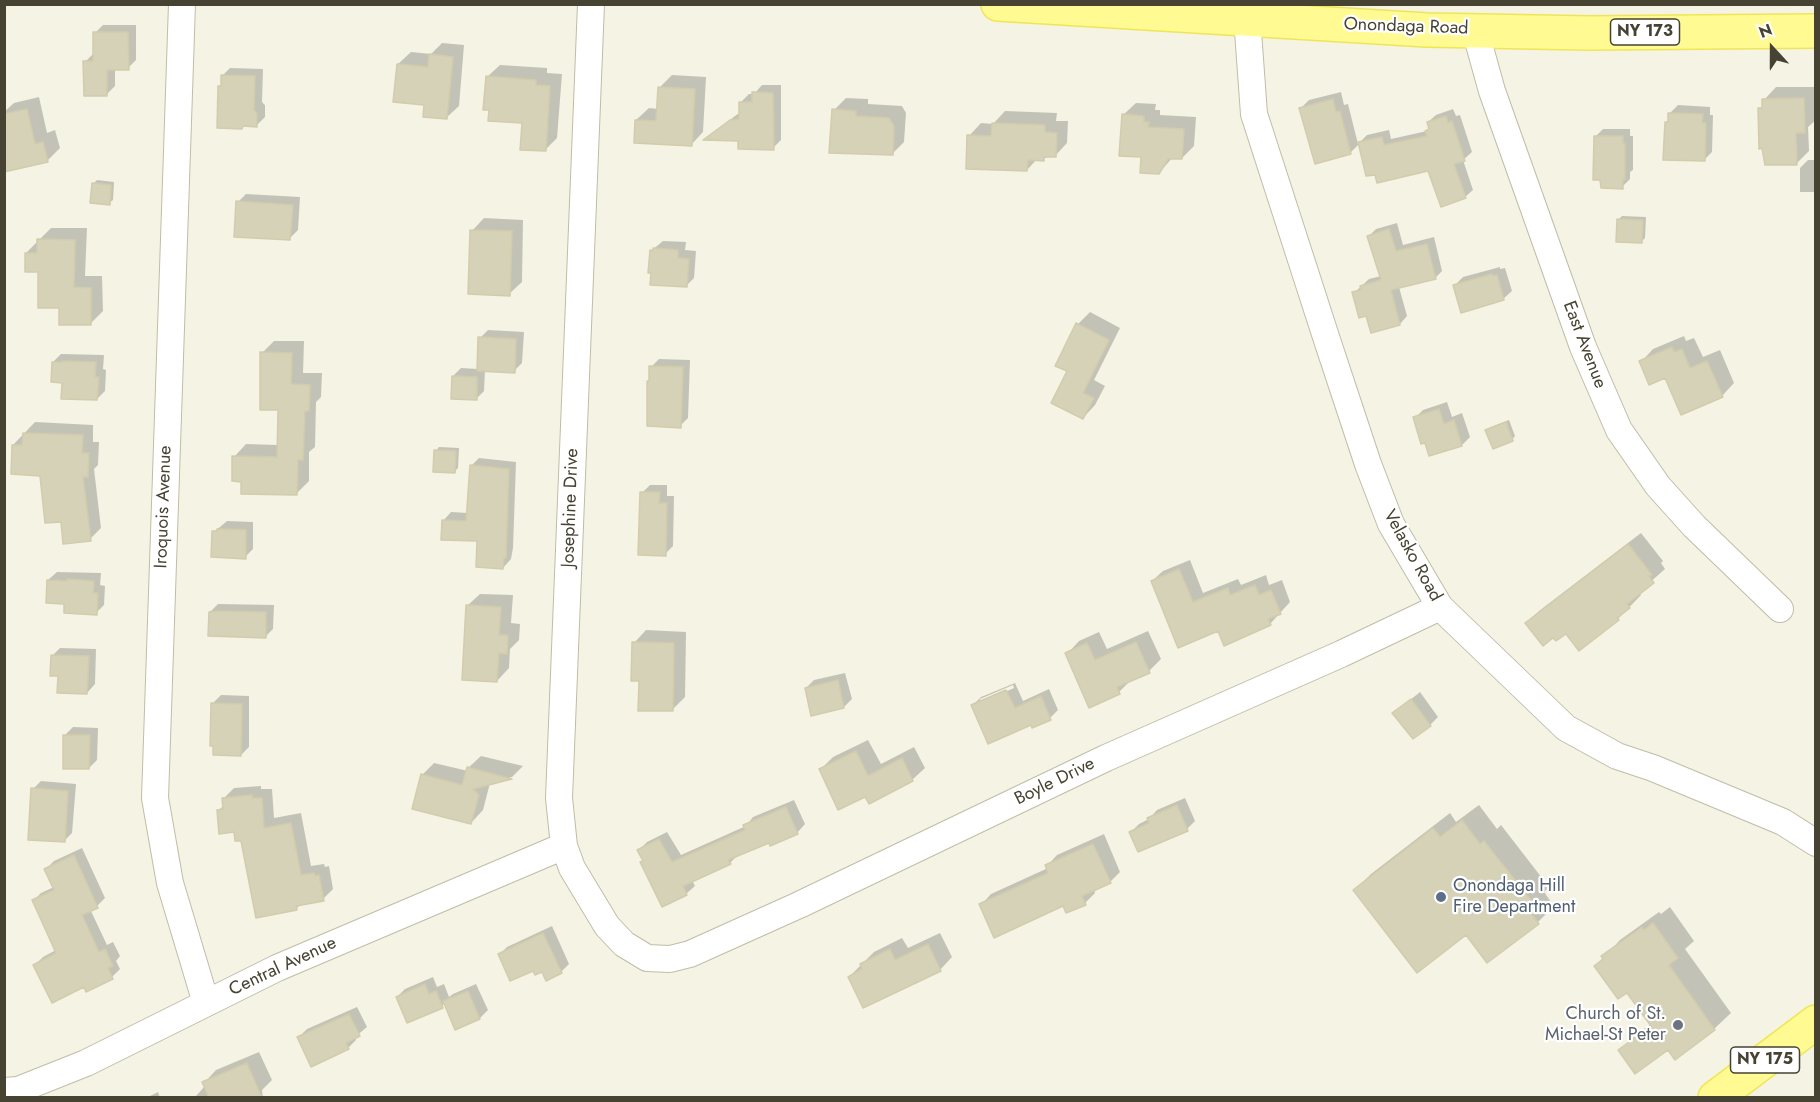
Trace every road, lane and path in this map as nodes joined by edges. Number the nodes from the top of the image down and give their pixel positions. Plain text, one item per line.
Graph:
1 (182, 4) edge
2 (591, 4) edge
3 (998, 4) edge
4 (1247, 11) edge
5 (1475, 30) junction
6 (1815, 31) edge
7 (1440, 607) junction
8 (1780, 609) dead end
9 (1815, 843) edge
10 (564, 846) junction
11 (670, 959) joint
12 (206, 1003) junction
13 (1815, 1022) edge
14 (15, 1093) edge
15 (1715, 1098) edge

1 - 12 street, Iroquois Avenue
2 - 10 street, Josephine Drive
3 - 4 main road, Onondaga Road / NY 173
4 - 5 main road, Onondaga Road / NY 173
4 - 7 street, Velasko Road
5 - 6 main road, Onondaga Road / NY 173
5 - 8 street, East Avenue
7 - 9 street, Velasko Road
7 - 11 street, Boyle Drive
10 - 11 street, Josephine Drive
10 - 12 street, Central Avenue
12 - 14 street, Central Avenue
13 - 15 main road, NY 175

